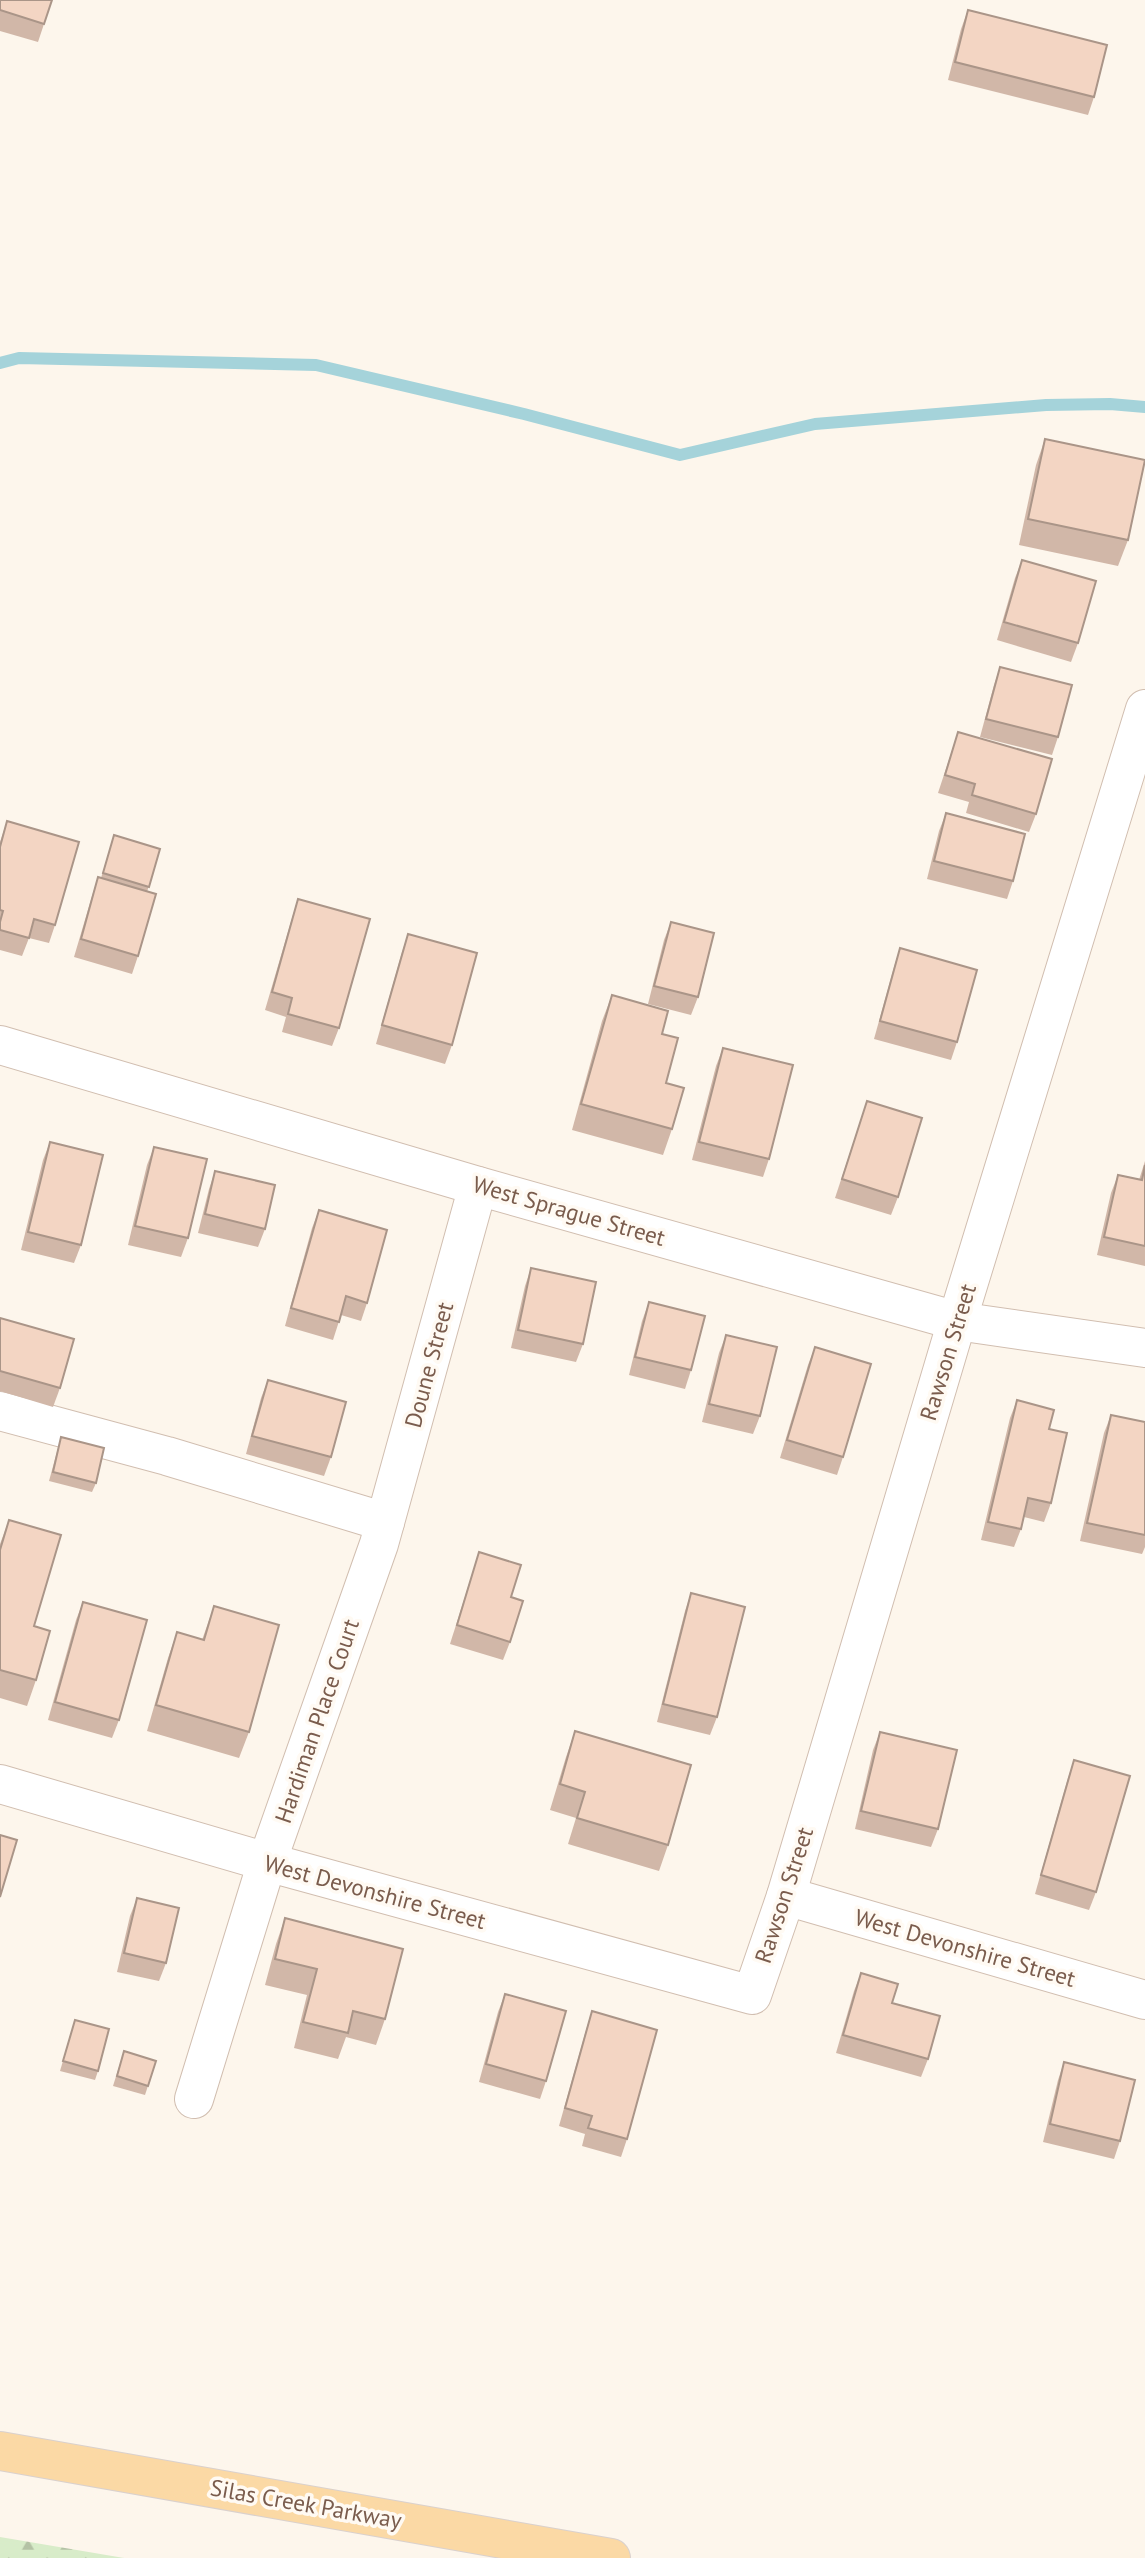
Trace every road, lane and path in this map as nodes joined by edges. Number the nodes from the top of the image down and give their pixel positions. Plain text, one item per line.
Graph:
1 (1145, 709) edge
2 (0, 1045) edge
3 (478, 1186) junction
4 (957, 1321) junction
5 (1145, 1348) edge
6 (0, 1411) edge
7 (382, 1533) junction
8 (0, 1784) edge
9 (267, 1862) junction
10 (786, 1896) junction
11 (752, 1995) joint
12 (1145, 2000) edge
13 (194, 2099) dead end
14 (0, 2451) edge
15 (611, 2558) edge

1 - 4 street, Rawson Street
2 - 3 street, West Sprague Street
3 - 4 street, West Sprague Street
3 - 7 street, Doune Street
4 - 5 street, West Sprague Street
4 - 10 street, Rawson Street
6 - 7 street
7 - 9 street, Hardiman Place Court
8 - 9 street, West Devonshire Street
9 - 11 street, West Devonshire Street
9 - 13 street, Hardiman Place Court
10 - 11 street, Rawson Street
10 - 12 street, West Devonshire Street
14 - 15 main road, Silas Creek Parkway

